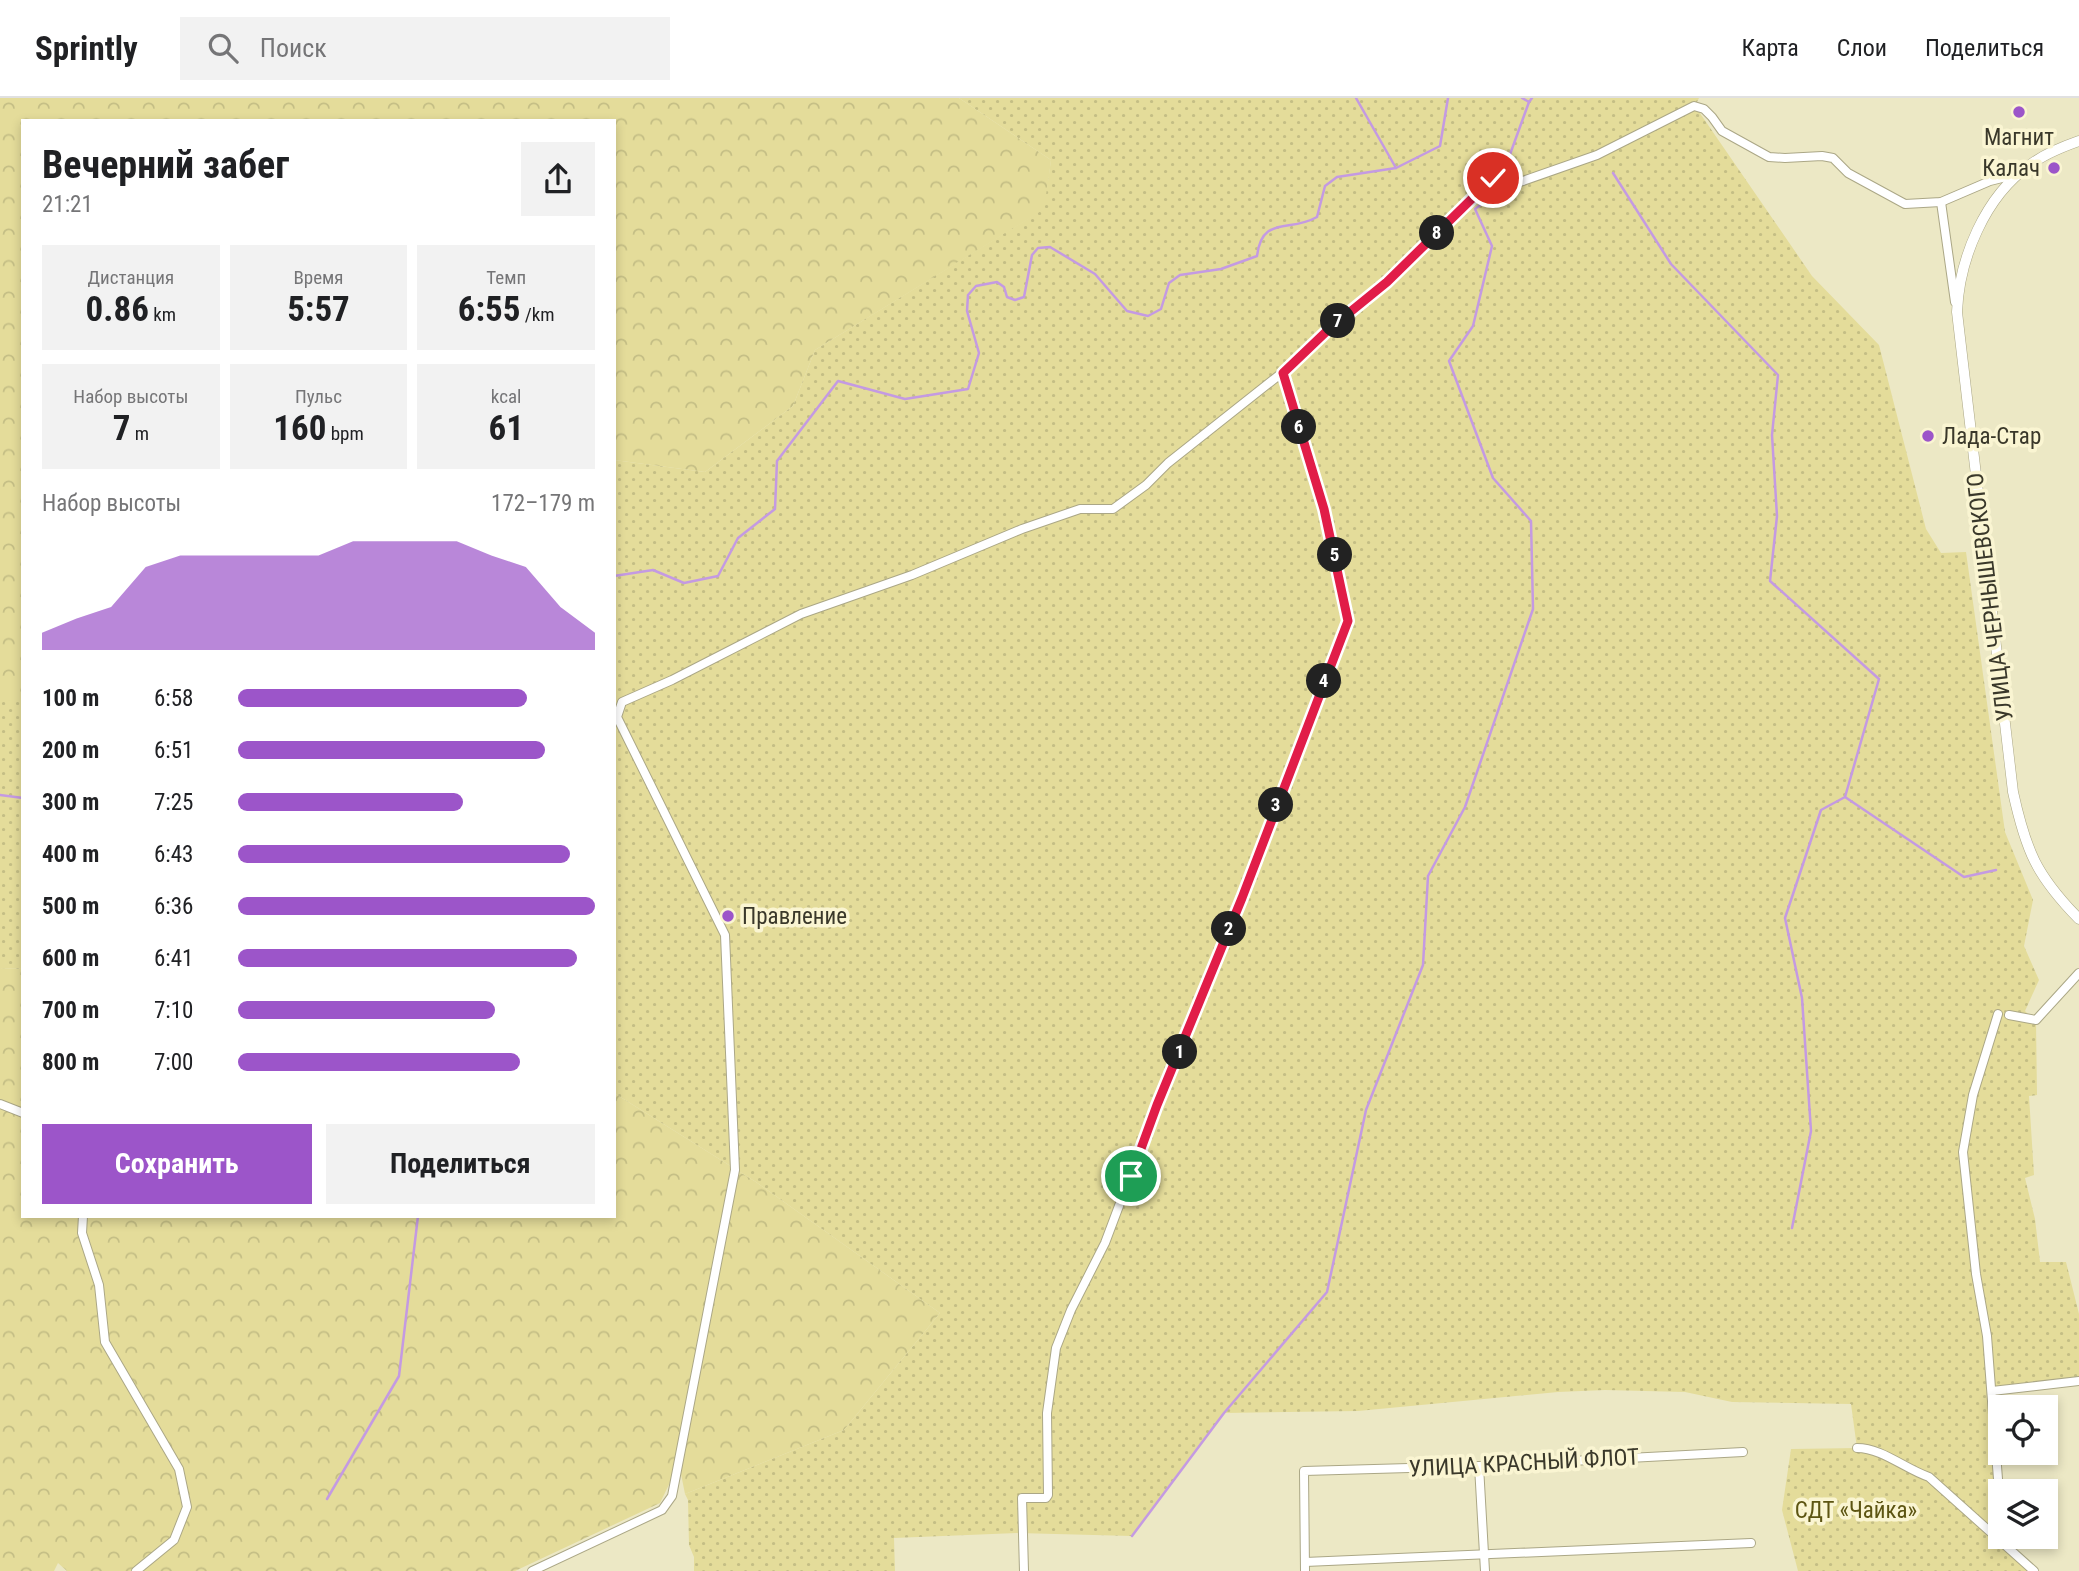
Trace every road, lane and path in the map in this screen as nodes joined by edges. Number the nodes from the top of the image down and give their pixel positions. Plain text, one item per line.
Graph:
1 (2079, 141) edge
2 (2018, 174) junction
3 (1941, 202) junction
4 (1957, 312) junction
5 (1283, 373) junction
6 (2079, 919) edge
7 (2079, 973) edge
8 (1998, 1014) dead end
9 (2009, 1015) dead end
10 (0, 1104) edge
11 (21, 1112) edge
12 (83, 1218) edge
13 (2079, 1381) edge
14 (1992, 1391) junction
15 (1857, 1448) dead end
16 (1743, 1452) dead end
17 (1479, 1466) junction
18 (1998, 1479) edge
19 (1988, 1527) edge
20 (1751, 1543) dead end
21 (2012, 1549) edge
22 (1484, 1554) junction
23 (1305, 1567) edge
24 (136, 1571) edge
25 (532, 1571) edge
26 (1024, 1571) edge
27 (1485, 1571) edge
28 (2034, 1571) edge

1 - 2 street, УЛИЦА ЧЕРНЫШЕВСКОГО
2 - 3 street
2 - 4 street, УЛИЦА ЧЕРНЫШЕВСКОГО
3 - 4 street
3 - 5 street
4 - 6 street, УЛИЦА ЧЕРНЫШЕВСКОГО
5 - 25 street
5 - 26 street
7 - 9 street
8 - 14 street
10 - 11 street
12 - 24 street
13 - 14 street
14 - 18 street
15 - 19 street
16 - 17 street, УЛИЦА КРАСНЫЙ ФЛОТ
17 - 22 street
17 - 23 street, УЛИЦА КРАСНЫЙ ФЛОТ
20 - 22 street
21 - 28 street
22 - 23 street
22 - 27 street

